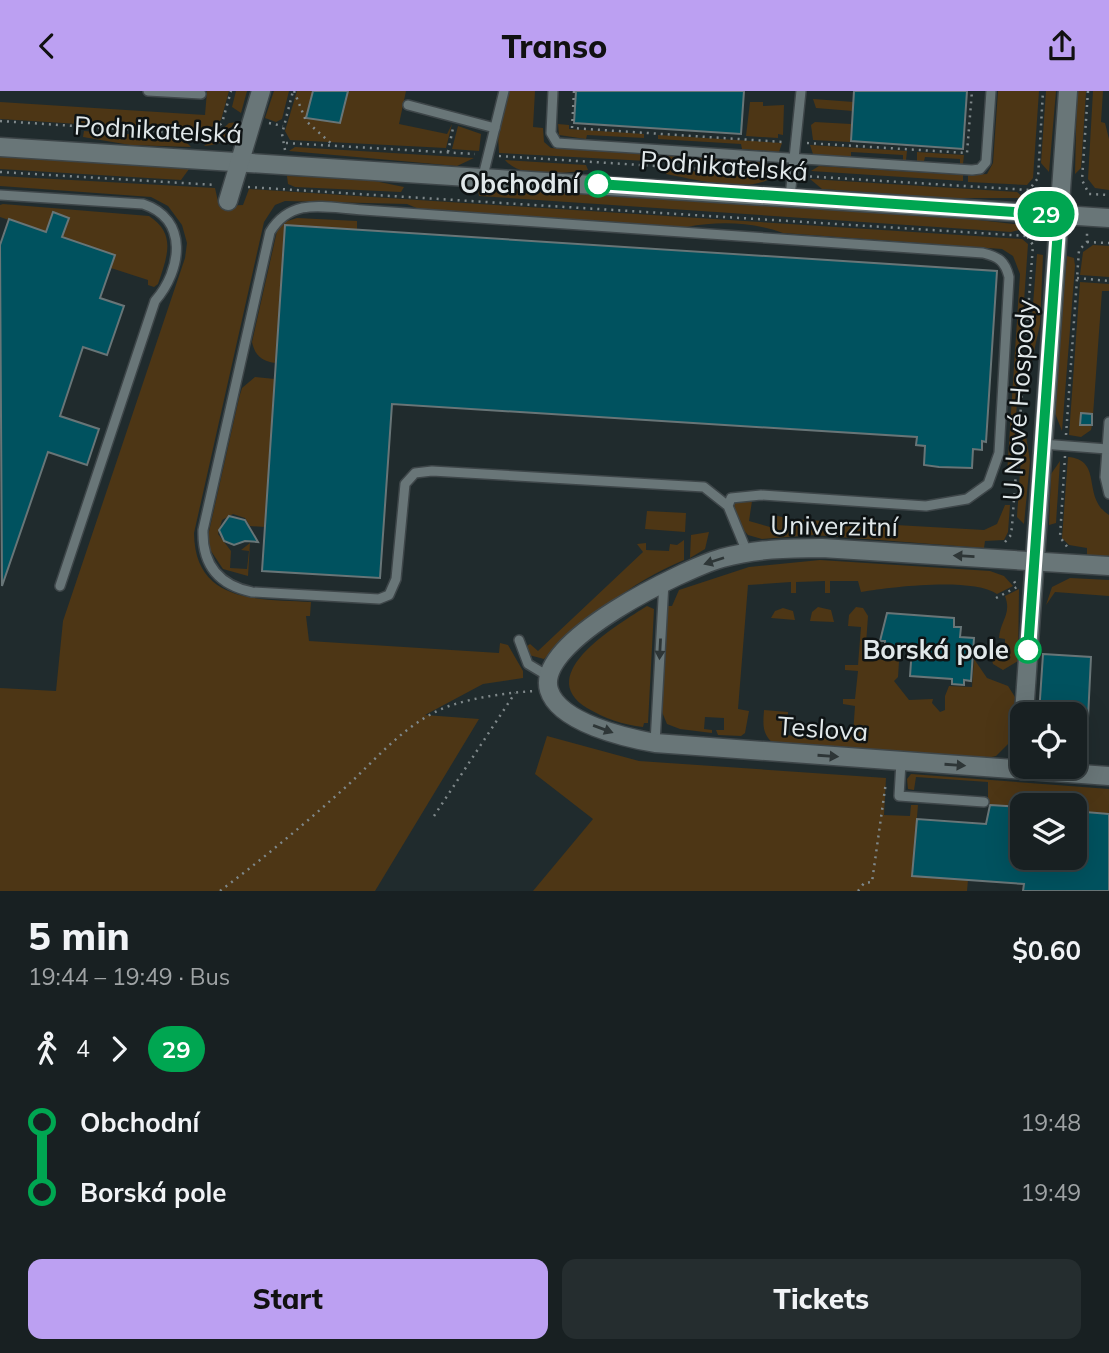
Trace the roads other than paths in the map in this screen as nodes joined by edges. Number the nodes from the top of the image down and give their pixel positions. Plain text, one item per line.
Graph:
1 (148, 91) edge
2 (261, 91) edge
3 (504, 91) edge
4 (553, 91) edge
5 (801, 91) edge
6 (991, 91) edge
7 (1069, 91) edge
8 (201, 95) dead end
9 (408, 105) dead end
10 (495, 128) junction
11 (0, 147) edge
12 (796, 160) junction
13 (241, 161) junction
14 (483, 176) junction
15 (0, 195) edge
16 (790, 197) junction
17 (228, 201) dead end
18 (1059, 215) junction
19 (1109, 218) edge
20 (1109, 422) edge
21 (1042, 445) junction
22 (1107, 449) junction
23 (1109, 494) edge
24 (728, 506) junction
25 (747, 552) junction
26 (1032, 560) junction
27 (1109, 566) edge
28 (664, 581) junction
29 (60, 586) dead end
30 (519, 640) dead end
31 (549, 683) junction
32 (1025, 702) edge
33 (655, 743) junction
34 (895, 761) junction
35 (1010, 768) edge
36 (1087, 774) edge
37 (1109, 776) edge
38 (984, 803) dead end

1 - 8 lane
2 - 13 street
3 - 10 lane
4 - 12 lane
5 - 12 lane
6 - 12 lane
7 - 18 street, U Nové Hospody
9 - 10 lane
10 - 14 lane
11 - 13 street, Podnikatelská
12 - 16 lane
13 - 14 street, Podnikatelská
13 - 17 street
14 - 16 street, Podnikatelská
15 - 29 lane
16 - 18 street, Podnikatelská
18 - 19 street, Podnikatelská
18 - 21 street, U Nové Hospody
20 - 22 lane
21 - 22 lane
21 - 26 street, U Nové Hospody
22 - 23 lane
24 - 24 lane
24 - 25 lane
26 -> 25 street, Univerzitní
25 -> 28 street, Univerzitní
26 - 27 street, Univerzitní
26 - 32 street, U Nové Hospody
28 - 31 street, Univerzitní
28 -> 33 lane
30 - 31 lane
31 -> 33 street, Teslova
33 -> 34 street, Teslova
34 -> 35 street, Teslova
34 - 38 lane
36 - 37 street, Teslova

